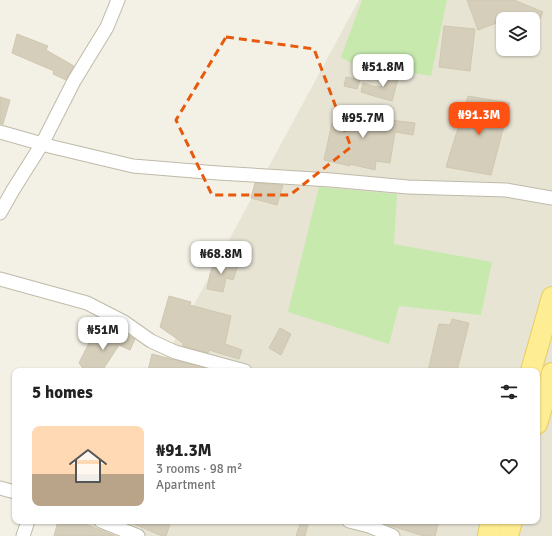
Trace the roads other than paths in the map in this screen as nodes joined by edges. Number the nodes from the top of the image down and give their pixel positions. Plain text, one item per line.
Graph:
1 (118, 0) edge
2 (0, 132) edge
3 (42, 144) junction
4 (552, 198) edge
5 (0, 213) edge
6 (0, 279) edge
7 (552, 297) edge
8 (234, 368) edge
9 (532, 368) edge
10 (552, 373) edge
11 (540, 414) edge
12 (0, 488) edge
13 (12, 491) edge
14 (27, 524) edge
15 (108, 524) edge
16 (354, 524) edge
17 (490, 524) edge
18 (511, 524) edge
19 (367, 531) edge
20 (23, 536) edge
21 (138, 536) edge
22 (393, 536) edge
23 (488, 536) edge
24 (508, 536) edge

1 - 3 street
2 - 3 street
3 - 4 street
3 - 5 street
6 - 8 street
7 - 9 main road
10 - 11 main road
12 - 13 street
14 - 20 street
15 - 21 street
16 - 19 street
17 - 23 main road
18 - 24 main road
19 - 22 street

